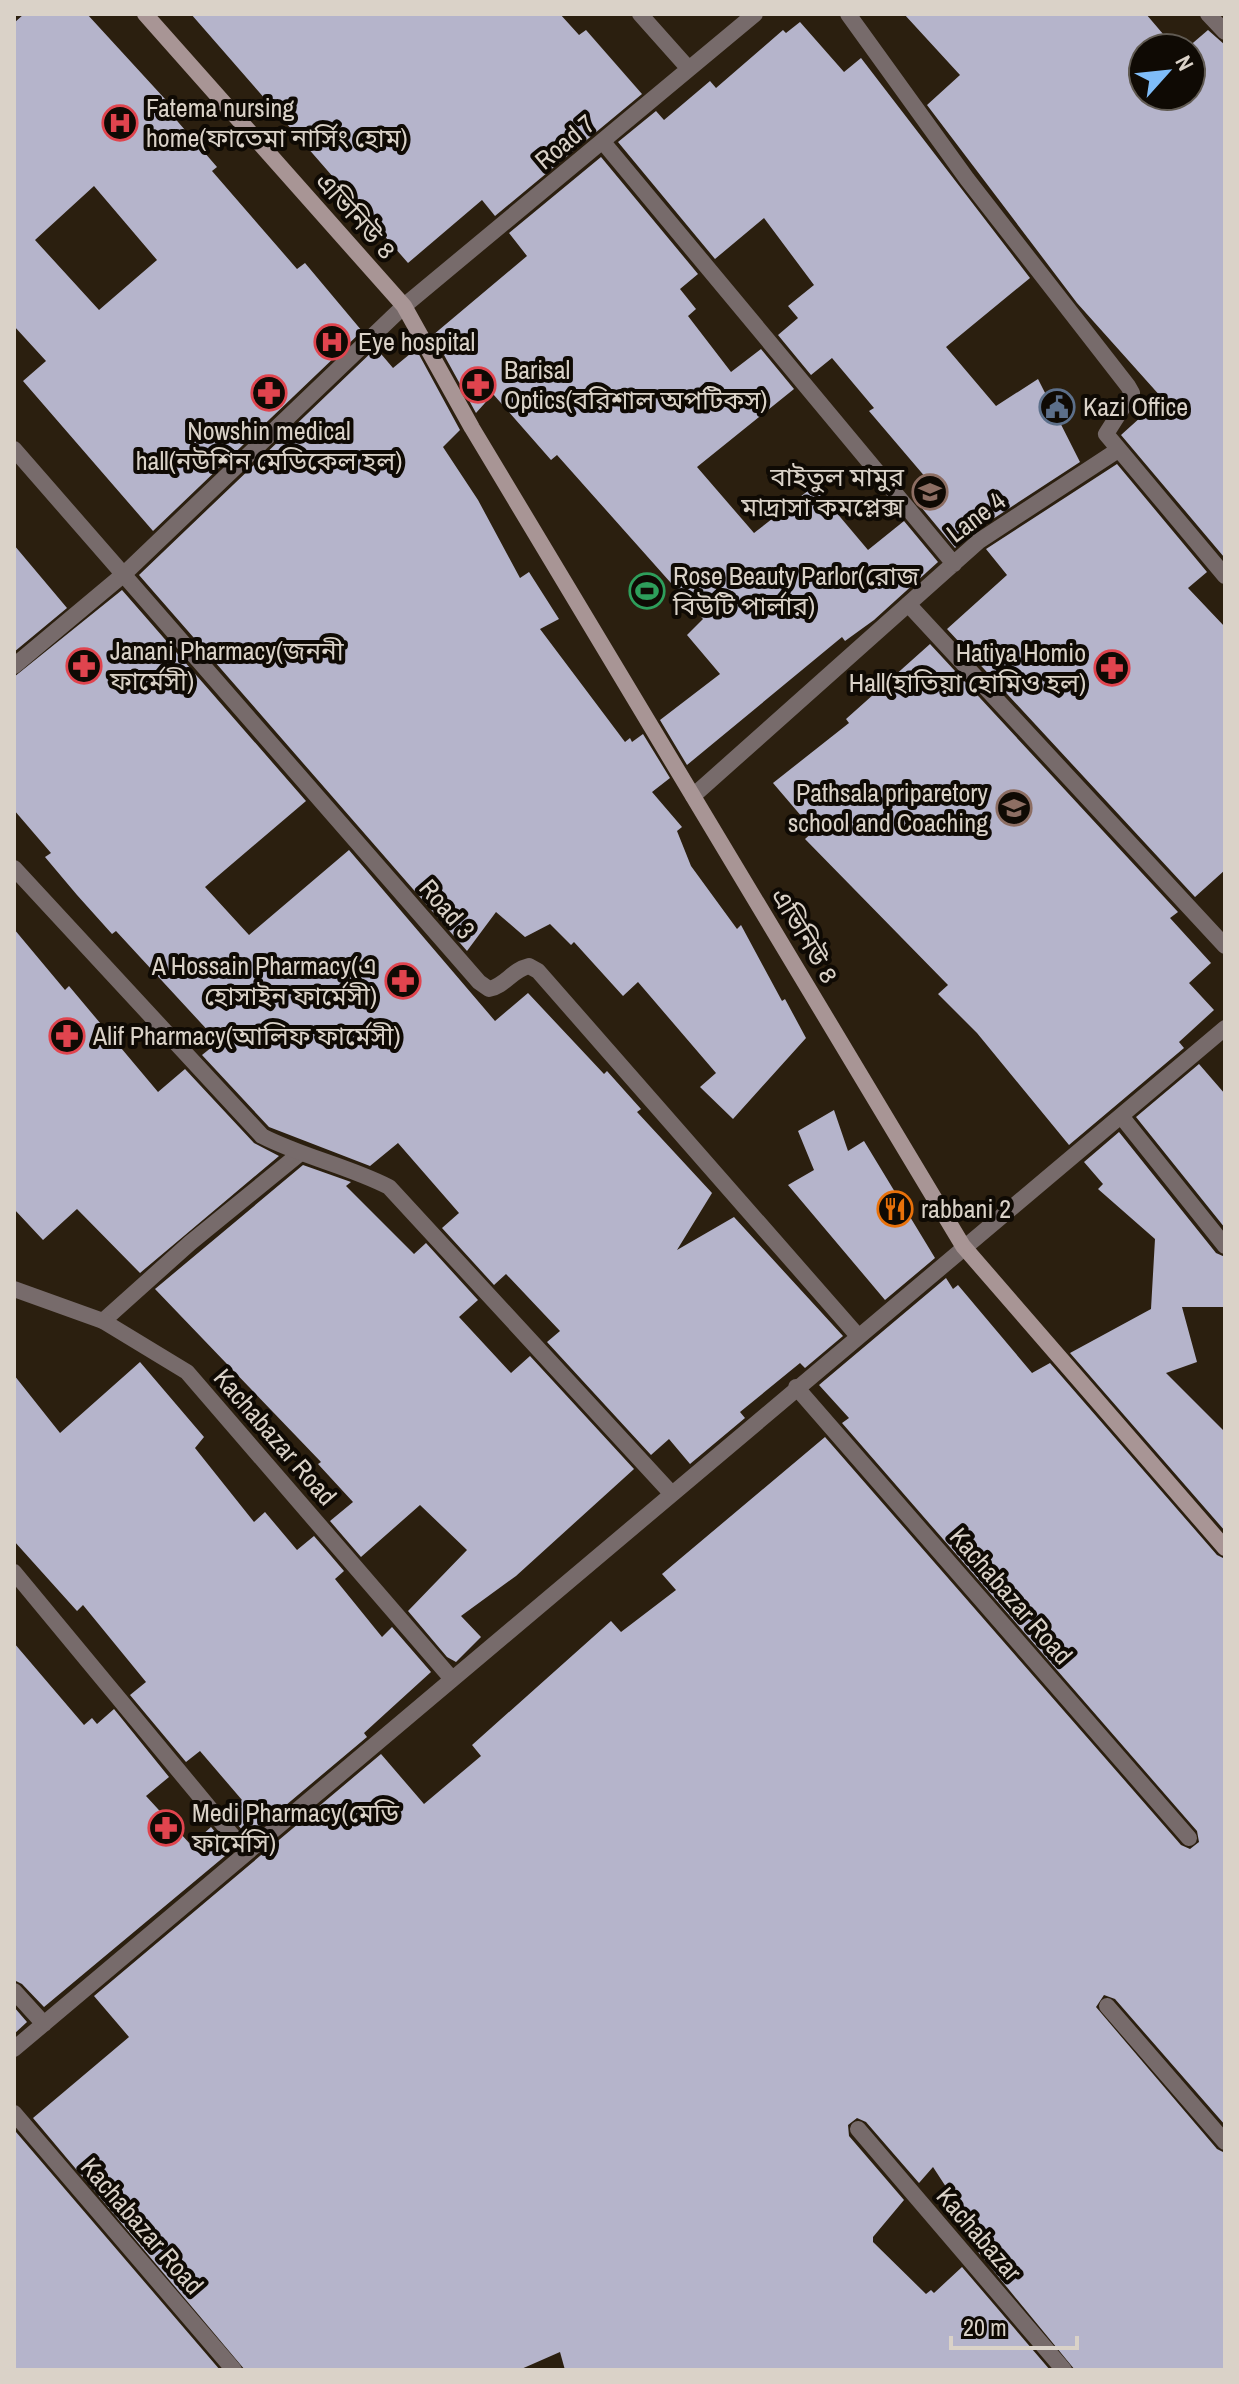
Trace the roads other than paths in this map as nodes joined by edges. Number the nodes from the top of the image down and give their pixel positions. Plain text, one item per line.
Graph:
1 (145, 14) edge
2 (640, 14) edge
3 (755, 14) edge
4 (848, 14) edge
5 (1208, 14) edge
6 (1225, 32) edge
7 (689, 69) junction
8 (603, 142) junction
9 (404, 306) junction
10 (14, 449) edge
11 (1118, 450) junction
12 (954, 564) junction
13 (124, 574) junction
14 (1225, 576) edge
15 (908, 604) junction
16 (14, 666) edge
17 (693, 796) junction
18 (14, 868) edge
19 (1225, 946) edge
20 (1225, 1028) edge
21 (1121, 1116) junction
22 (298, 1155) junction
23 (963, 1246) junction
24 (1225, 1246) edge
25 (14, 1289) edge
26 (103, 1321) junction
27 (858, 1336) junction
28 (796, 1387) junction
29 (671, 1493) junction
30 (1225, 1548) edge
31 (14, 1572) edge
32 (452, 1679) junction
33 (1189, 1838) dead end
34 (246, 1852) junction
35 (14, 1991) edge
36 (1107, 2006) dead end
37 (44, 2024) junction
38 (14, 2049) edge
39 (14, 2113) edge
40 (858, 2129) dead end
41 (1225, 2142) edge
42 (234, 2370) edge
43 (1064, 2370) edge

1 - 9 street, এভিনিউ ৪
2 - 7 street
3 - 7 street, Road 7
4 - 11 street
5 - 6 street
7 - 8 street, Road 7
8 - 9 street, Road 7
8 - 12 street
9 - 13 street
9 - 17 street, এভিনিউ ৪
10 - 13 street, Road 3
11 - 12 street, Lane 4
11 - 14 street
12 - 15 street, Lane 4
13 - 16 street
13 - 27 street, Road 3
15 - 17 street, Lane 4
15 - 19 street
17 - 23 street, এভিনিউ ৪
18 - 22 street
20 - 21 street
21 - 23 street
21 - 24 street
22 - 26 street
22 - 29 street
23 - 27 street
23 - 30 street, এভিনিউ ৪
25 - 26 street, Kachabazar Road
26 - 32 street, Kachabazar Road
27 - 28 street
28 - 29 street
28 - 33 street, Kachabazar Road
29 - 32 street
31 - 34 street
32 - 34 street
34 - 37 street
35 - 37 street
36 - 41 street
37 - 38 street
39 - 42 street, Kachabazar Road
40 - 43 street, Kachabazar

